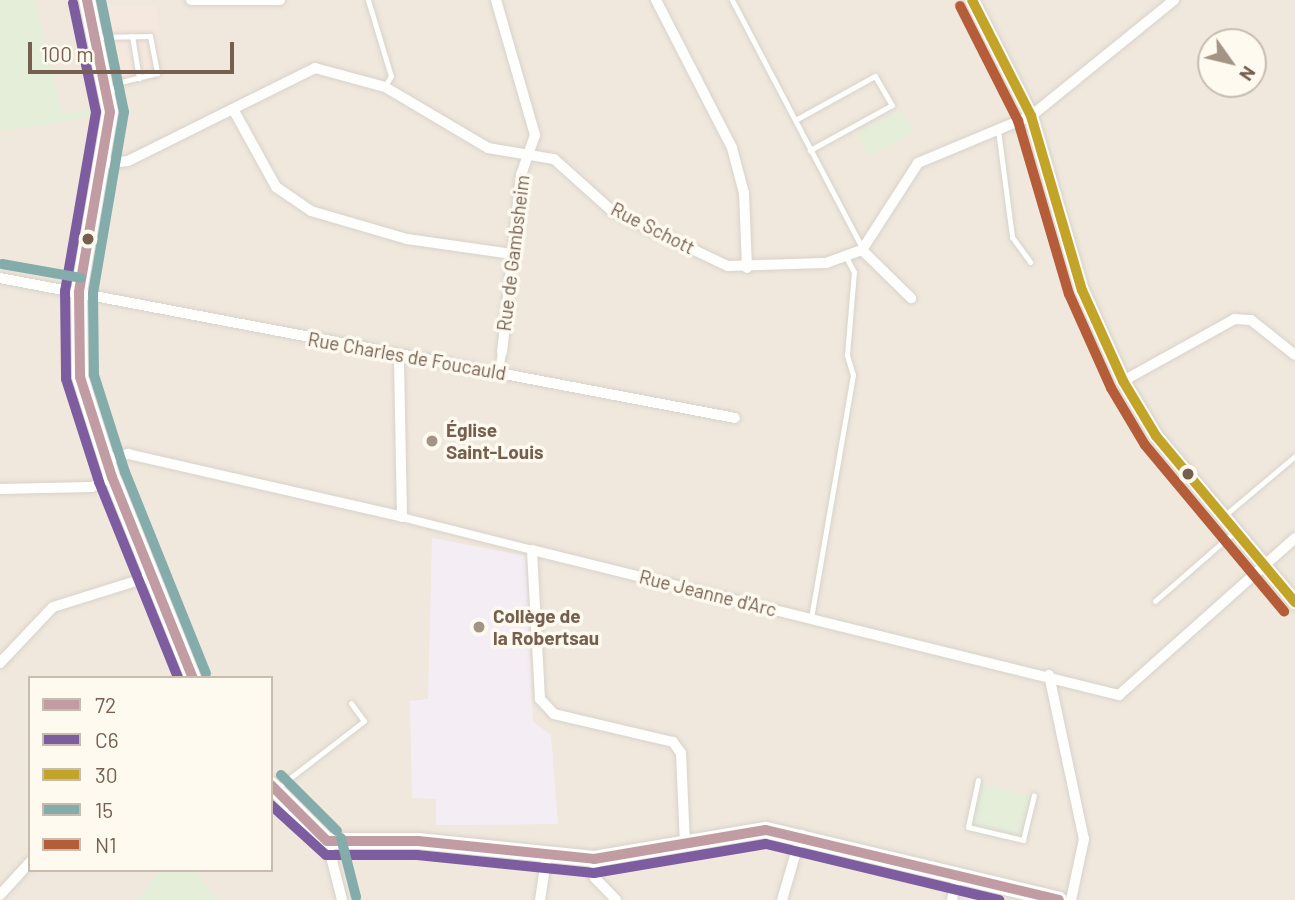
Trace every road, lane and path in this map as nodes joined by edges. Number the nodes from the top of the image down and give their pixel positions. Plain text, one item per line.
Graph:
1 (87, 0) edge
2 (93, 0) edge
3 (191, 0) edge
4 (280, 0) edge
5 (369, 0) edge
6 (496, 0) edge
7 (656, 0) edge
8 (732, 0) edge
9 (972, 0) edge
10 (1174, 0) edge
11 (132, 36) junction
12 (96, 37) junction
13 (139, 78) junction
14 (384, 87) junction
15 (107, 96) junction
16 (233, 109) junction
17 (1031, 116) junction
18 (797, 120) junction
19 (998, 131) junction
20 (810, 150) junction
21 (530, 155) junction
22 (103, 164) junction
23 (862, 250) junction
24 (512, 254) junction
25 (847, 259) junction
26 (1030, 262) dead end
27 (747, 268) junction
28 (0, 278) edge
29 (79, 292) junction
30 (911, 298) dead end
31 (502, 352) joint
32 (1295, 355) edge
33 (399, 358) junction
34 (499, 373) junction
35 (1123, 381) junction
36 (735, 418) dead end
37 (1295, 456) edge
38 (106, 459) junction
39 (112, 477) junction
40 (0, 489) edge
41 (402, 517) junction
42 (1222, 517) junction
43 (1234, 532) junction
44 (1295, 538) edge
45 (532, 550) junction
46 (1266, 569) junction
47 (152, 576) junction
48 (1155, 601) dead end
49 (1295, 602) edge
50 (811, 618) junction
51 (0, 663) edge
52 (1049, 675) junction
53 (192, 676) edge
54 (351, 703) dead end
55 (978, 780) dead end
56 (273, 787) edge
57 (1034, 795) dead end
58 (800, 835) junction
59 (327, 841) junction
60 (685, 845) junction
61 (547, 854) junction
62 (594, 859) junction
63 (28, 864) edge
64 (957, 874) junction
65 (0, 895) edge
66 (342, 900) edge
67 (540, 900) edge
68 (616, 900) edge
69 (782, 900) edge
70 (952, 900) edge
71 (1059, 900) edge
72 (1071, 900) edge

1 - 2 street
1 - 12 main road
3 - 4 street
5 - 14 lane
6 - 21 street, Rue de Gambsheim
7 - 27 street
8 - 18 lane
9 - 17 street
10 - 17 street, Rue Schott
11 - 12 lane
11 - 13 lane
11 - 13 lane
12 - 15 main road
13 - 15 lane
14 - 16 street, Rue Schott
14 - 21 street, Rue Schott
15 - 22 main road
16 - 22 street, Rue Schott
16 - 24 street
17 - 19 street, Rue Schott
17 - 35 street
18 - 20 lane
18 - 20 lane
19 - 23 street, Rue Schott
19 - 26 lane
20 - 23 lane
21 - 24 street, Rue de Gambsheim
21 - 27 street, Rue Schott
22 - 29 main road
23 - 25 street, Rue Schott
23 - 30 street
24 - 31 street, Rue de Gambsheim
25 - 27 street, Rue Schott
25 - 50 lane
28 - 29 street, Rue Charles de Foucauld
29 - 33 street, Rue Charles de Foucauld
29 - 38 main road
31 - 34 street
32 - 35 street
33 - 34 street, Rue Charles de Foucauld
33 - 41 street
34 - 36 street, Rue Charles de Foucauld
35 - 42 street
37 - 42 lane
38 - 39 main road
38 - 41 street, Rue Jeanne d'Arc
39 - 40 street
39 - 47 main road
41 - 45 street, Rue Jeanne d'Arc
42 - 43 street
43 - 46 street
43 - 48 lane
44 - 46 street
45 - 50 street, Rue Jeanne d'Arc
45 - 60 street
46 - 49 street
46 - 52 street, Rue Jeanne d'Arc
47 - 51 street
47 - 53 main road
50 - 52 street, Rue Jeanne d'Arc
52 - 72 street
54 - 56 lane
55 - 57 lane
56 - 59 main road
58 - 60 main road
58 - 64 main road
58 - 69 street
59 - 61 main road
59 - 66 street
60 - 62 main road
61 - 62 main road
61 - 67 street
62 - 68 street
63 - 65 street
64 - 70 street
64 - 71 main road

